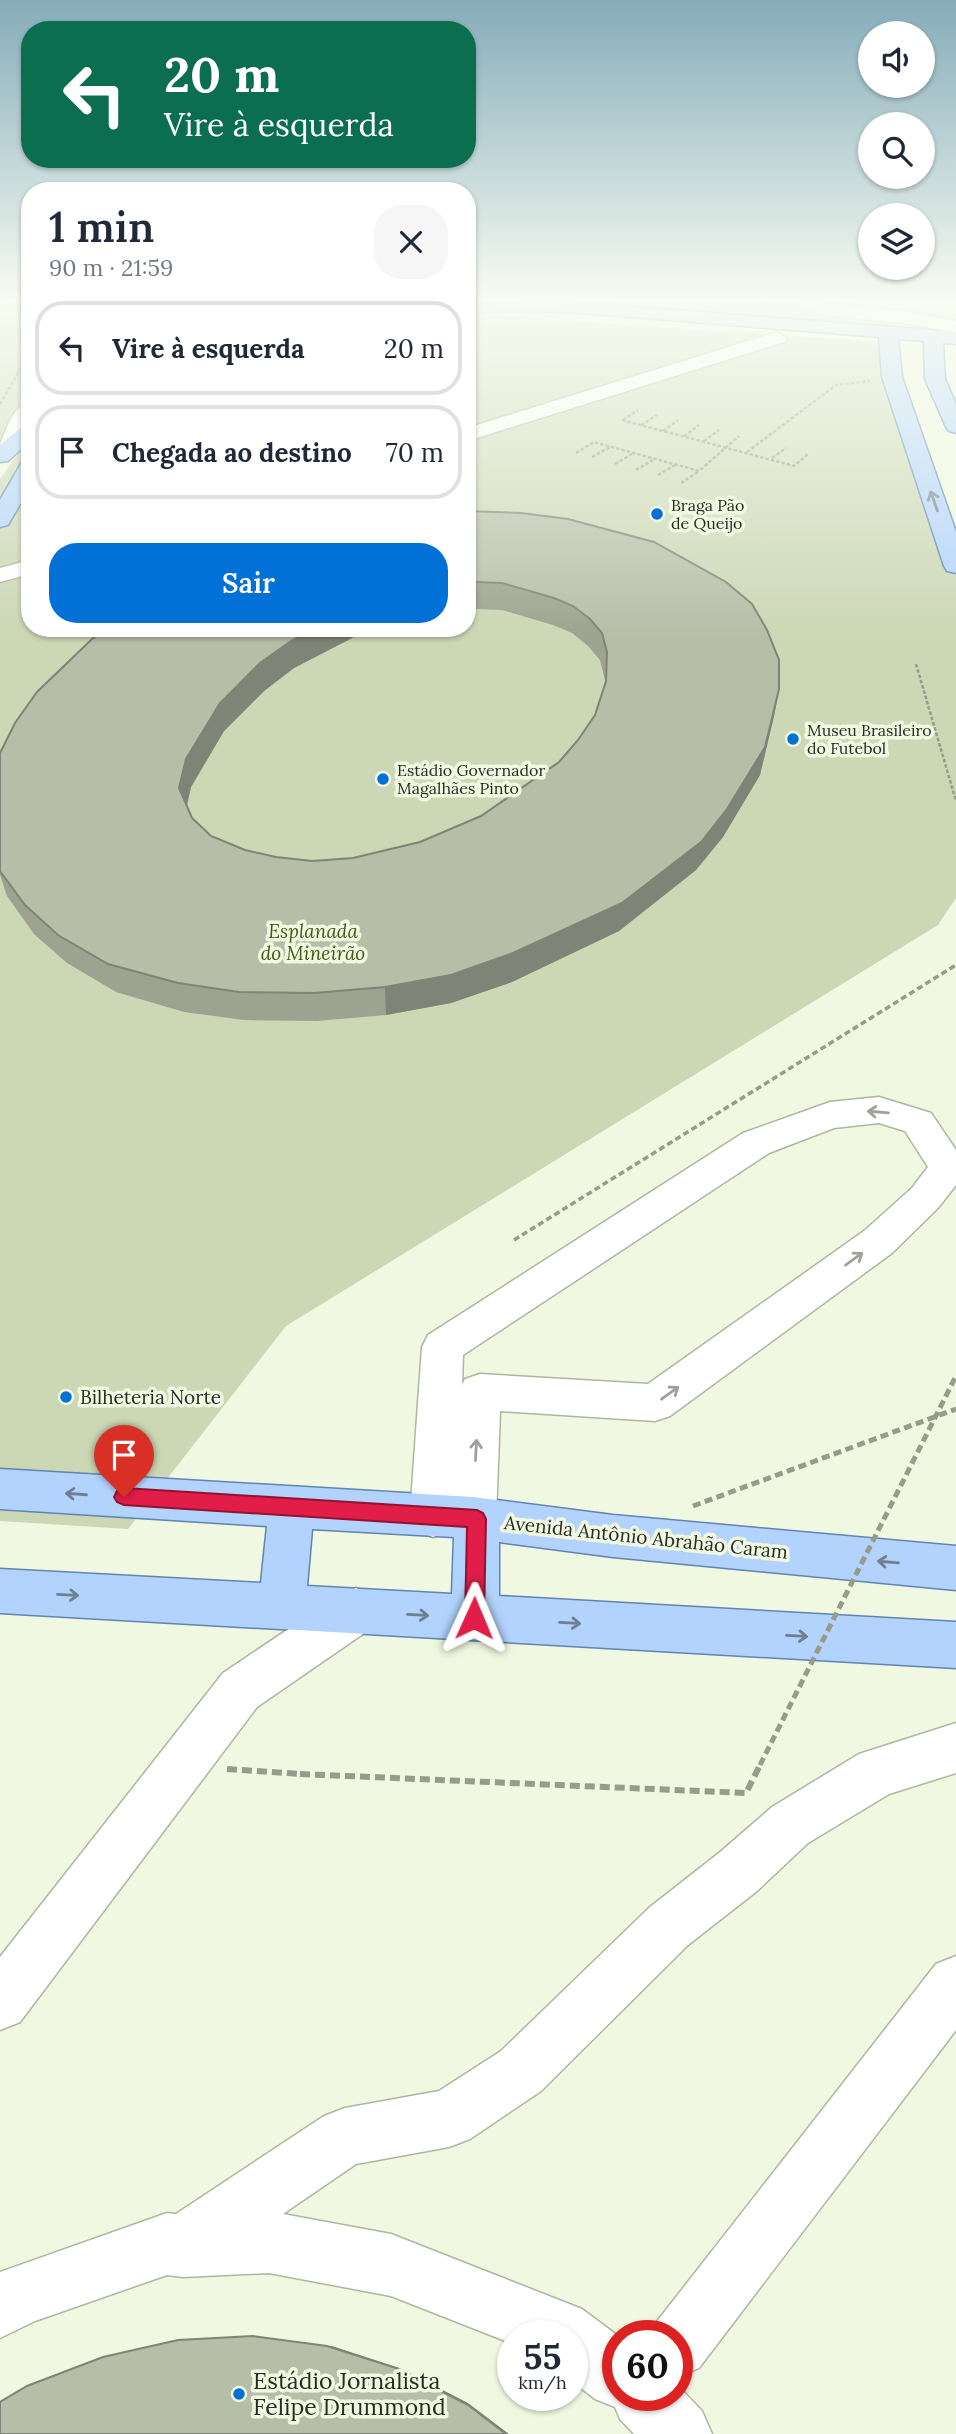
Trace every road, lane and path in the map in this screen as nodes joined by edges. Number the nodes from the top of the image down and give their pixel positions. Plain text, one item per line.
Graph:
1 (542, 411) edge
2 (637, 411) edge
3 (803, 411) edge
4 (903, 411) edge
5 (949, 411) edge
6 (657, 415) dead end
7 (21, 419) edge
8 (678, 421) dead end
9 (641, 425) junction
10 (699, 425) dead end
11 (956, 427) edge
12 (719, 430) dead end
13 (662, 431) junction
14 (476, 432) edge
15 (683, 436) junction
16 (739, 436) dead end
17 (912, 437) junction
18 (21, 438) edge
19 (703, 442) junction
20 (610, 447) junction
21 (724, 447) junction
22 (935, 447) dead end
23 (786, 448) dead end
24 (6, 450) edge
25 (576, 453) dead end
26 (633, 453) junction
27 (747, 453) junction
28 (808, 454) dead end
29 (592, 457) dead end
30 (654, 459) junction
31 (771, 459) junction
32 (615, 464) dead end
33 (676, 464) junction
34 (636, 470) dead end
35 (699, 471) junction
36 (658, 475) dead end
37 (21, 482) edge
38 (681, 483) dead end
39 (0, 520) edge
40 (956, 566) edge
41 (21, 569) edge
42 (0, 575) edge
43 (916, 664) dead end
44 (956, 801) edge
45 (956, 965) edge
46 (514, 1240) dead end
47 (956, 1376) edge
48 (956, 1409) edge
49 (0, 1489) edge
50 (291, 1507) junction
51 (689, 1508) dead end
52 (461, 1518) junction
53 (956, 1568) edge
54 (0, 1591) edge
55 (282, 1607) junction
56 (356, 1611) junction
57 (474, 1618) junction
58 (956, 1645) edge
59 (956, 1748) edge
60 (184, 1766) junction
61 (956, 1984) edge
62 (0, 2002) edge
63 (183, 2246) junction
64 (0, 2307) edge
65 (531, 2320) edge
66 (693, 2325) edge
67 (588, 2353) edge
68 (602, 2364) edge
69 (657, 2411) edge
70 (679, 2434) edge

1 - 14 lane
2 - 9 path
3 - 27 path
4 - 17 main road
5 - 11 main road
6 - 9 path
7 - 24 lane
8 - 13 path
9 - 13 path
10 - 15 path
12 - 19 path
13 - 15 path
15 - 19 path
16 - 21 path
17 - 22 main road
40 -> 17 main road
18 - 24 main road
19 - 21 path
20 - 25 path
20 - 26 path
20 - 29 path
21 - 27 path
21 - 35 path
23 - 31 path
26 - 30 path
26 - 32 path
27 - 31 path
28 - 31 path
30 - 33 path
30 - 34 path
33 - 35 path
33 - 36 path
35 - 38 path
37 - 39 main road
41 - 42 lane
43 - 44 path
45 - 46 path
47 - 60 path, bridge
48 - 51 path
50 -> 49 main road, Avenida Antônio Abrahão Caram
50 - 52 main road, Avenida Antônio Abrahão Caram
50 - 55 main road
52 -> 52 lane
53 -> 52 main road, Avenida Antônio Abrahão Caram
52 - 57 main road
54 -> 55 main road
55 - 56 main road
56 -> 57 main road
56 - 60 lane
57 -> 58 main road
59 - 63 lane
60 - 62 lane
61 - 66 lane
63 - 64 lane
63 - 65 lane
67 - 68 lane
69 - 70 lane

